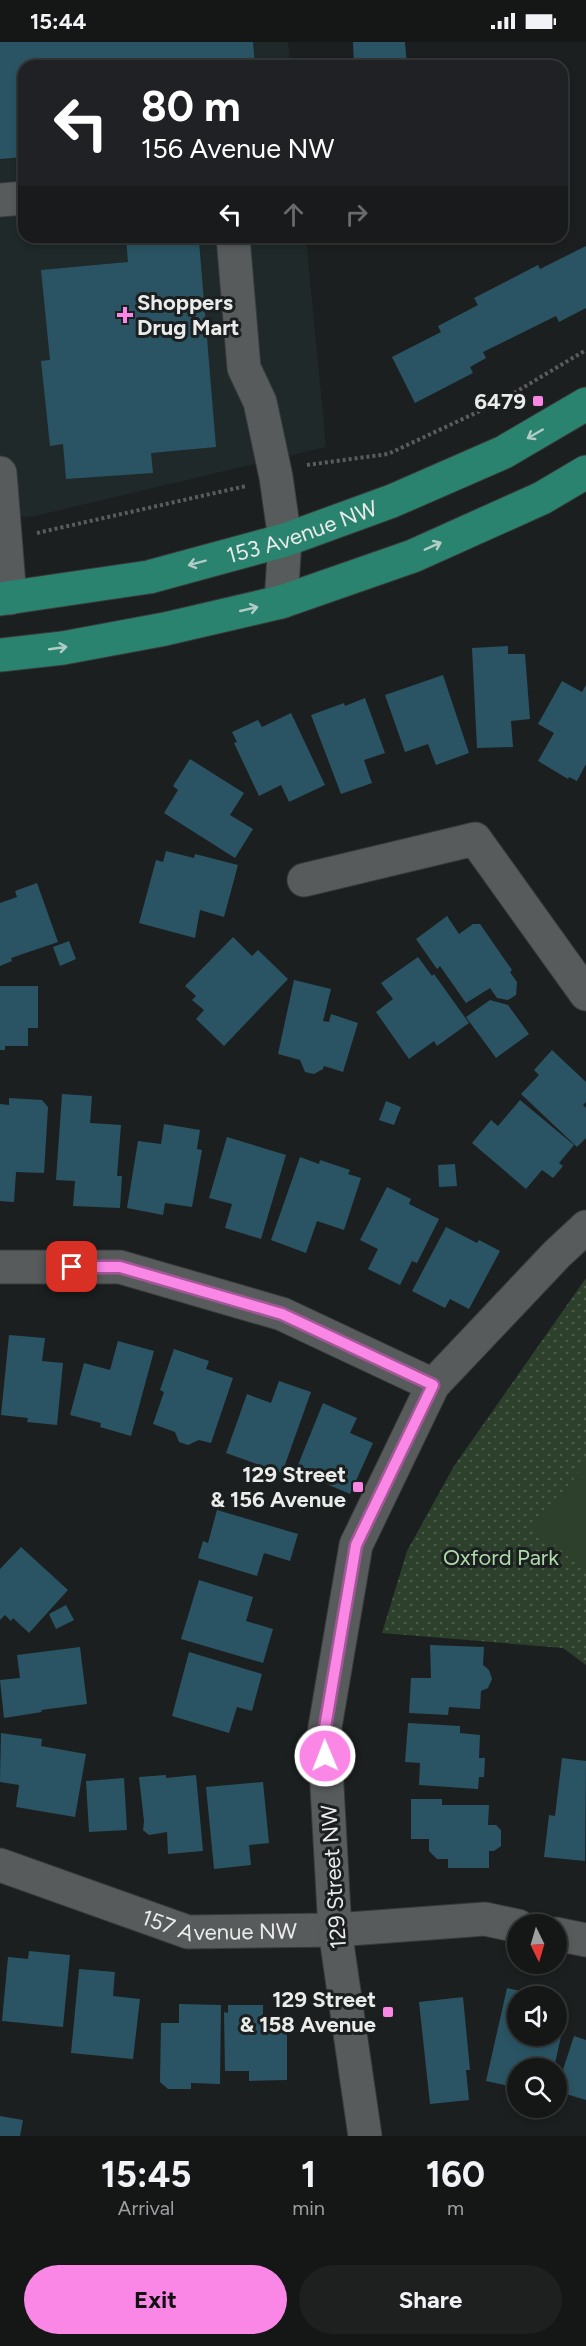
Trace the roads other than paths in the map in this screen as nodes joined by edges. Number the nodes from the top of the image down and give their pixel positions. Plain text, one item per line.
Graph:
1 (18, 198) edge
2 (0, 200) edge
3 (234, 243) edge
4 (586, 404) edge
5 (586, 472) edge
6 (0, 473) edge
7 (285, 540) junction
8 (5, 599) edge
9 (281, 602) junction
10 (0, 656) edge
11 (304, 880) dead end
12 (586, 994) edge
13 (586, 1227) edge
14 (0, 1267) edge
15 (433, 1385) junction
16 (0, 1865) edge
17 (507, 1924) edge
18 (335, 1930) junction
19 (567, 1937) edge
20 (586, 1941) edge
21 (365, 2136) edge

1 - 2 street
3 - 7 street
4 -> 7 main road, 153 Avenue NW
9 -> 5 main road
6 - 8 street
7 -> 8 main road, 153 Avenue NW
7 - 9 street
10 -> 9 main road
11 - 12 street
13 - 15 street, 129 Street NW
14 - 15 street
15 - 18 street, 129 Street NW
16 - 18 street, 157 Avenue NW
17 - 18 street, 157 Avenue NW
18 - 21 street, 129 Street NW
19 - 20 street

